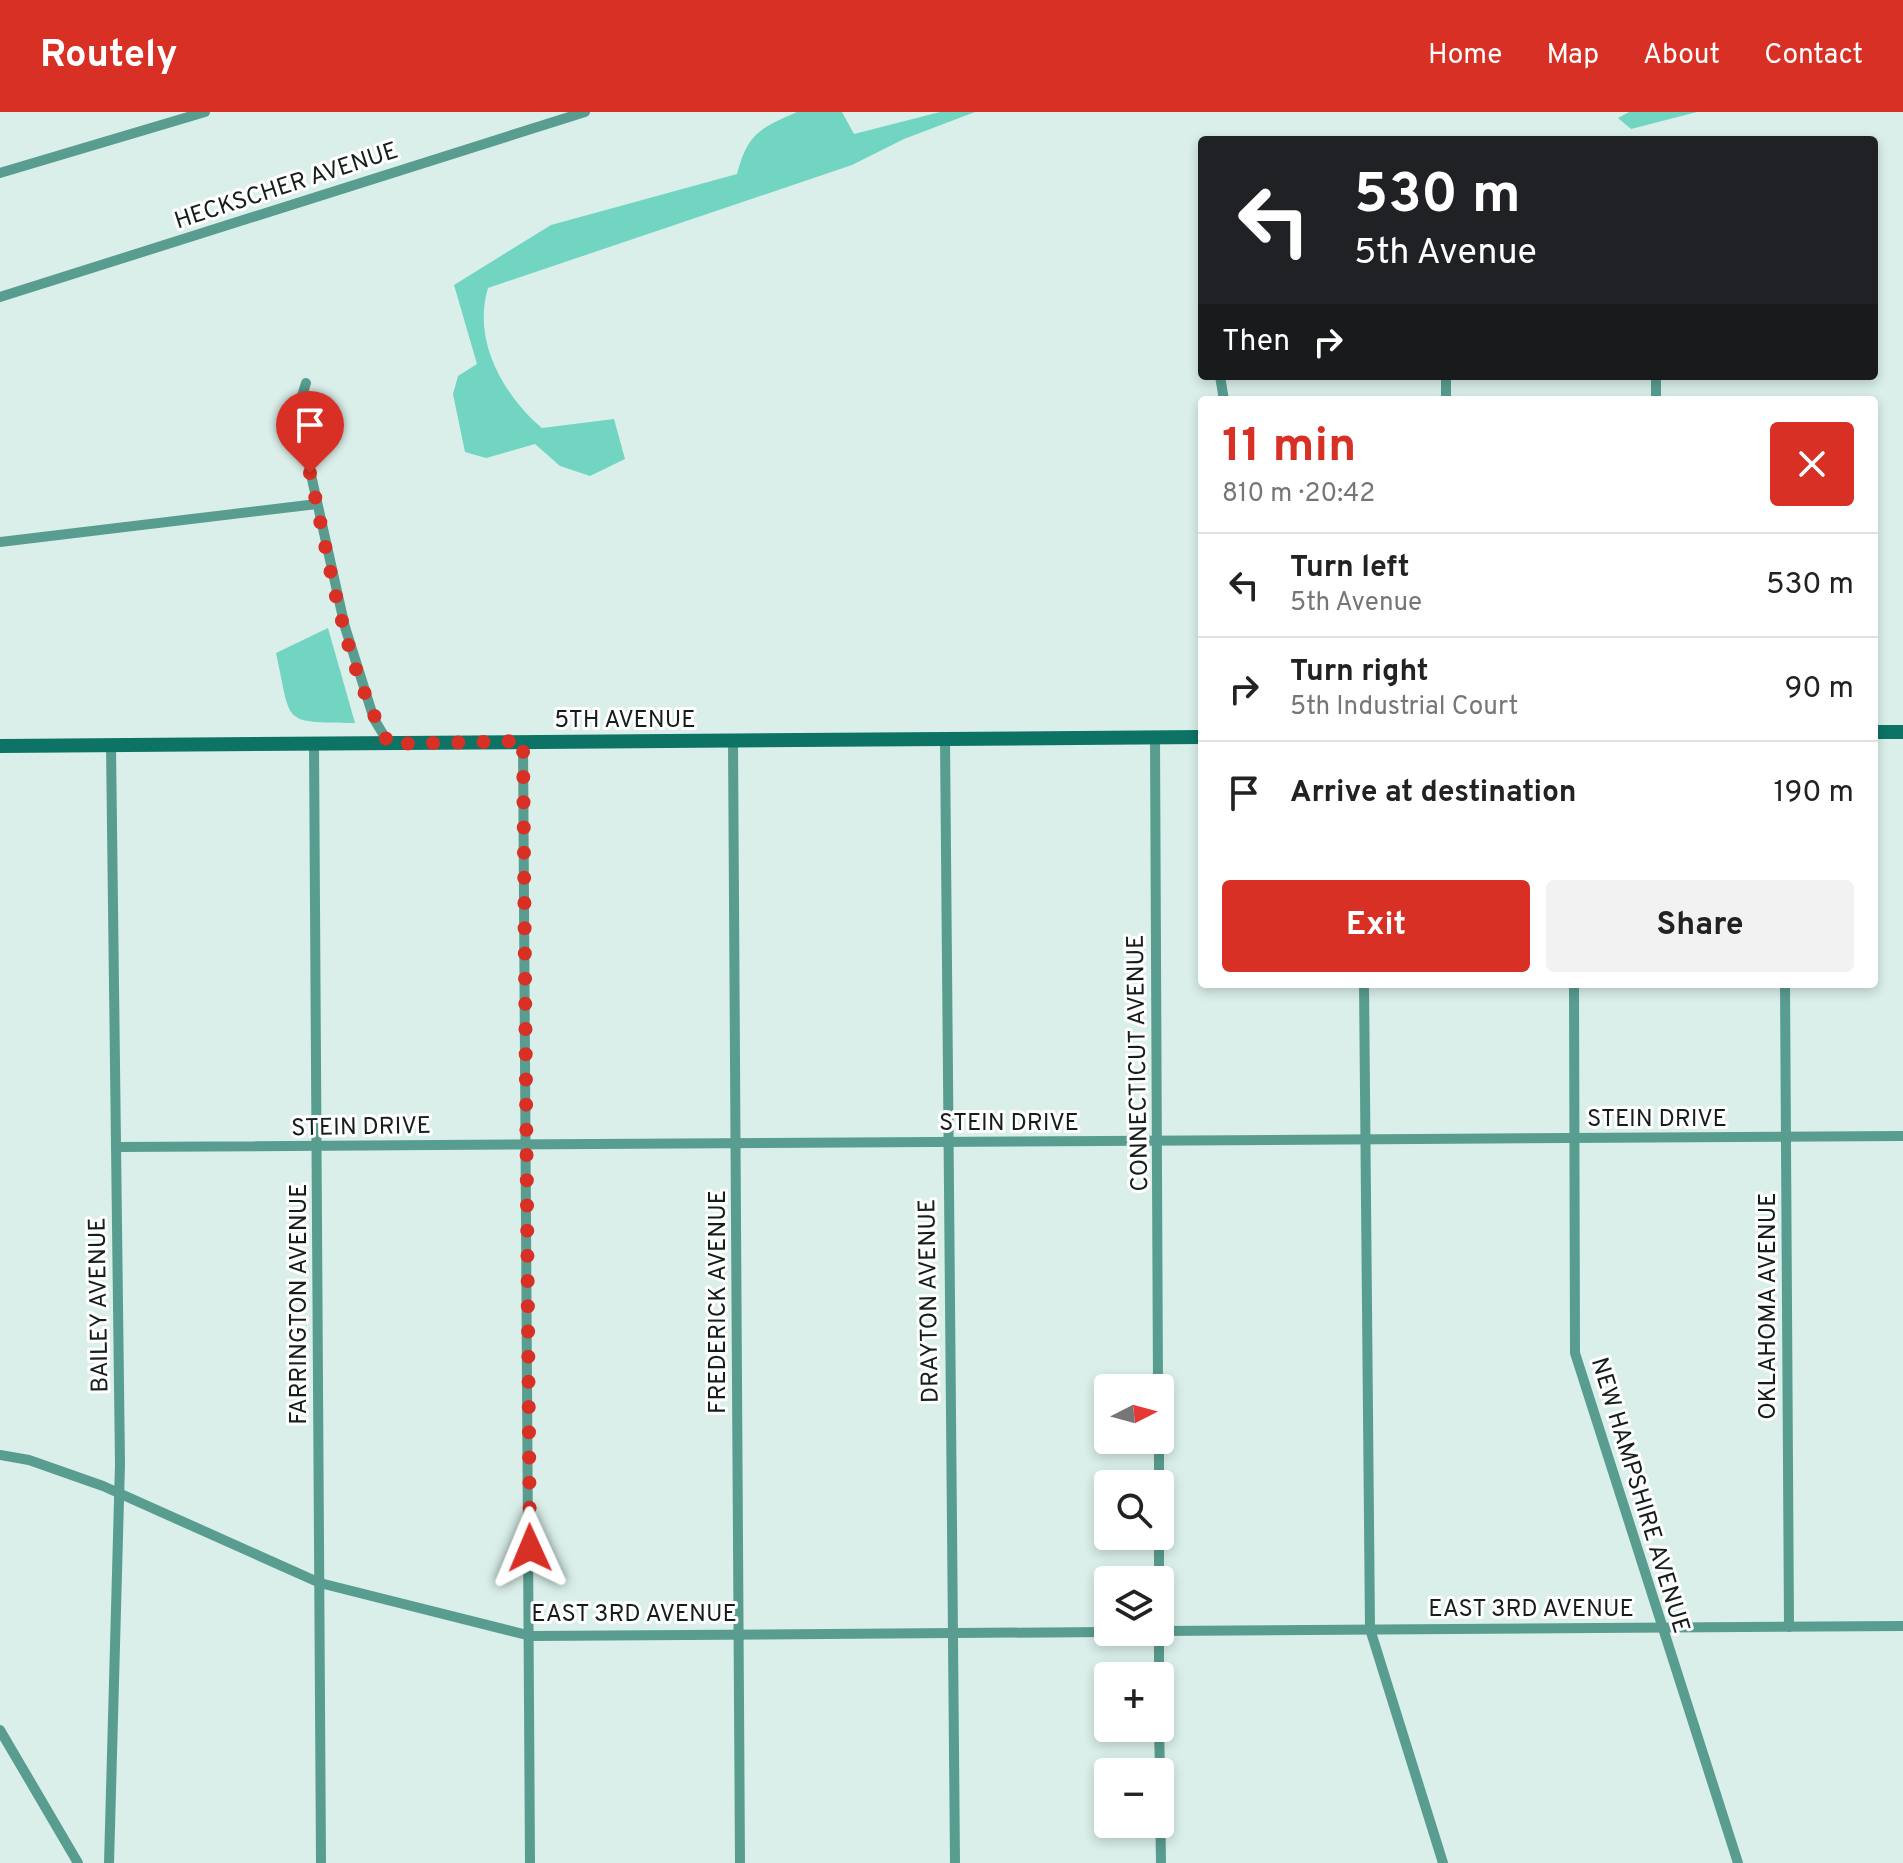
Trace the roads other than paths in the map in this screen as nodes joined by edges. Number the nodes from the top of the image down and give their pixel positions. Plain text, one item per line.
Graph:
1 (205, 112) edge
2 (585, 112) edge
3 (0, 173) edge
4 (0, 297) edge
5 (306, 383) dead end
6 (317, 504) junction
7 (0, 542) edge
8 (1878, 732) edge
9 (1903, 732) edge
10 (1198, 737) edge
11 (1155, 738) junction
12 (945, 739) junction
13 (733, 740) junction
14 (523, 741) junction
15 (314, 744) junction
16 (389, 744) junction
17 (0, 746) edge
18 (111, 746) junction
19 (1364, 988) edge
20 (1574, 988) edge
21 (1785, 988) edge
22 (1903, 1136) edge
23 (1785, 1137) junction
24 (1575, 1138) junction
25 (1366, 1140) junction
26 (1158, 1141) junction
27 (946, 1142) junction
28 (736, 1143) junction
29 (528, 1144) junction
30 (116, 1147) junction
31 (317, 1147) junction
32 (1158, 1374) edge
33 (0, 1455) edge
34 (119, 1493) junction
35 (320, 1583) junction
36 (1903, 1626) edge
37 (1661, 1627) junction
38 (1789, 1627) junction
39 (1370, 1629) junction
40 (1094, 1632) edge
41 (1174, 1632) edge
42 (739, 1633) junction
43 (953, 1634) junction
44 (531, 1636) junction
45 (0, 1730) edge
46 (1161, 1838) edge
47 (78, 1863) edge
48 (109, 1863) edge
49 (321, 1863) edge
50 (530, 1863) edge
51 (740, 1863) edge
52 (955, 1863) edge
53 (1161, 1863) edge
54 (1443, 1863) edge
55 (1738, 1863) edge

1 - 3 street
2 - 4 street, HECKSCHER AVENUE
5 - 6 street
6 - 7 street
6 - 16 street
8 - 9 main road
10 - 11 main road, 5TH AVENUE
11 - 12 main road, 5TH AVENUE
11 - 26 street, CONNECTICUT AVENUE
12 - 13 main road, 5TH AVENUE
12 - 27 street, DRAYTON AVENUE
13 - 14 main road, 5TH AVENUE
13 - 28 street, FREDERICK AVENUE
14 - 16 main road, 5TH AVENUE
14 - 29 street
15 - 16 main road, 5TH AVENUE
15 - 18 main road, 5TH AVENUE
15 - 31 street, FARRINGTON AVENUE
17 - 18 main road, 5TH AVENUE
18 - 30 street, BAILEY AVENUE
19 - 25 street
20 - 24 street, NEW HAMPSHIRE AVENUE
21 - 23 street, OKLAHOMA AVENUE
22 - 23 street, STEIN DRIVE
23 - 24 street, STEIN DRIVE
23 - 38 street, OKLAHOMA AVENUE
24 - 25 street, STEIN DRIVE
24 - 37 street, NEW HAMPSHIRE AVENUE
25 - 26 street, STEIN DRIVE
25 - 39 street
26 - 27 street, STEIN DRIVE
26 - 32 street, CONNECTICUT AVENUE
27 - 28 street, STEIN DRIVE
27 - 43 street, DRAYTON AVENUE
28 - 29 street, STEIN DRIVE
28 - 42 street, FREDERICK AVENUE
29 - 31 street, STEIN DRIVE
29 - 44 street
30 - 31 street, STEIN DRIVE
30 - 34 street, BAILEY AVENUE
31 - 35 street, FARRINGTON AVENUE
33 - 34 street, EAST 3RD AVENUE
34 - 35 street, EAST 3RD AVENUE
34 - 48 street, BAILEY AVENUE
35 - 44 street, EAST 3RD AVENUE
35 - 49 street, FARRINGTON AVENUE
36 - 38 street, EAST 3RD AVENUE
37 - 38 street, EAST 3RD AVENUE
37 - 39 street, EAST 3RD AVENUE
37 - 55 street, NEW HAMPSHIRE AVENUE
39 - 41 street, EAST 3RD AVENUE
39 - 54 street
40 - 43 street, EAST 3RD AVENUE
42 - 43 street, EAST 3RD AVENUE
42 - 44 street, EAST 3RD AVENUE
42 - 51 street, FREDERICK AVENUE
43 - 52 street, DRAYTON AVENUE
44 - 50 street
45 - 47 street
46 - 53 street

